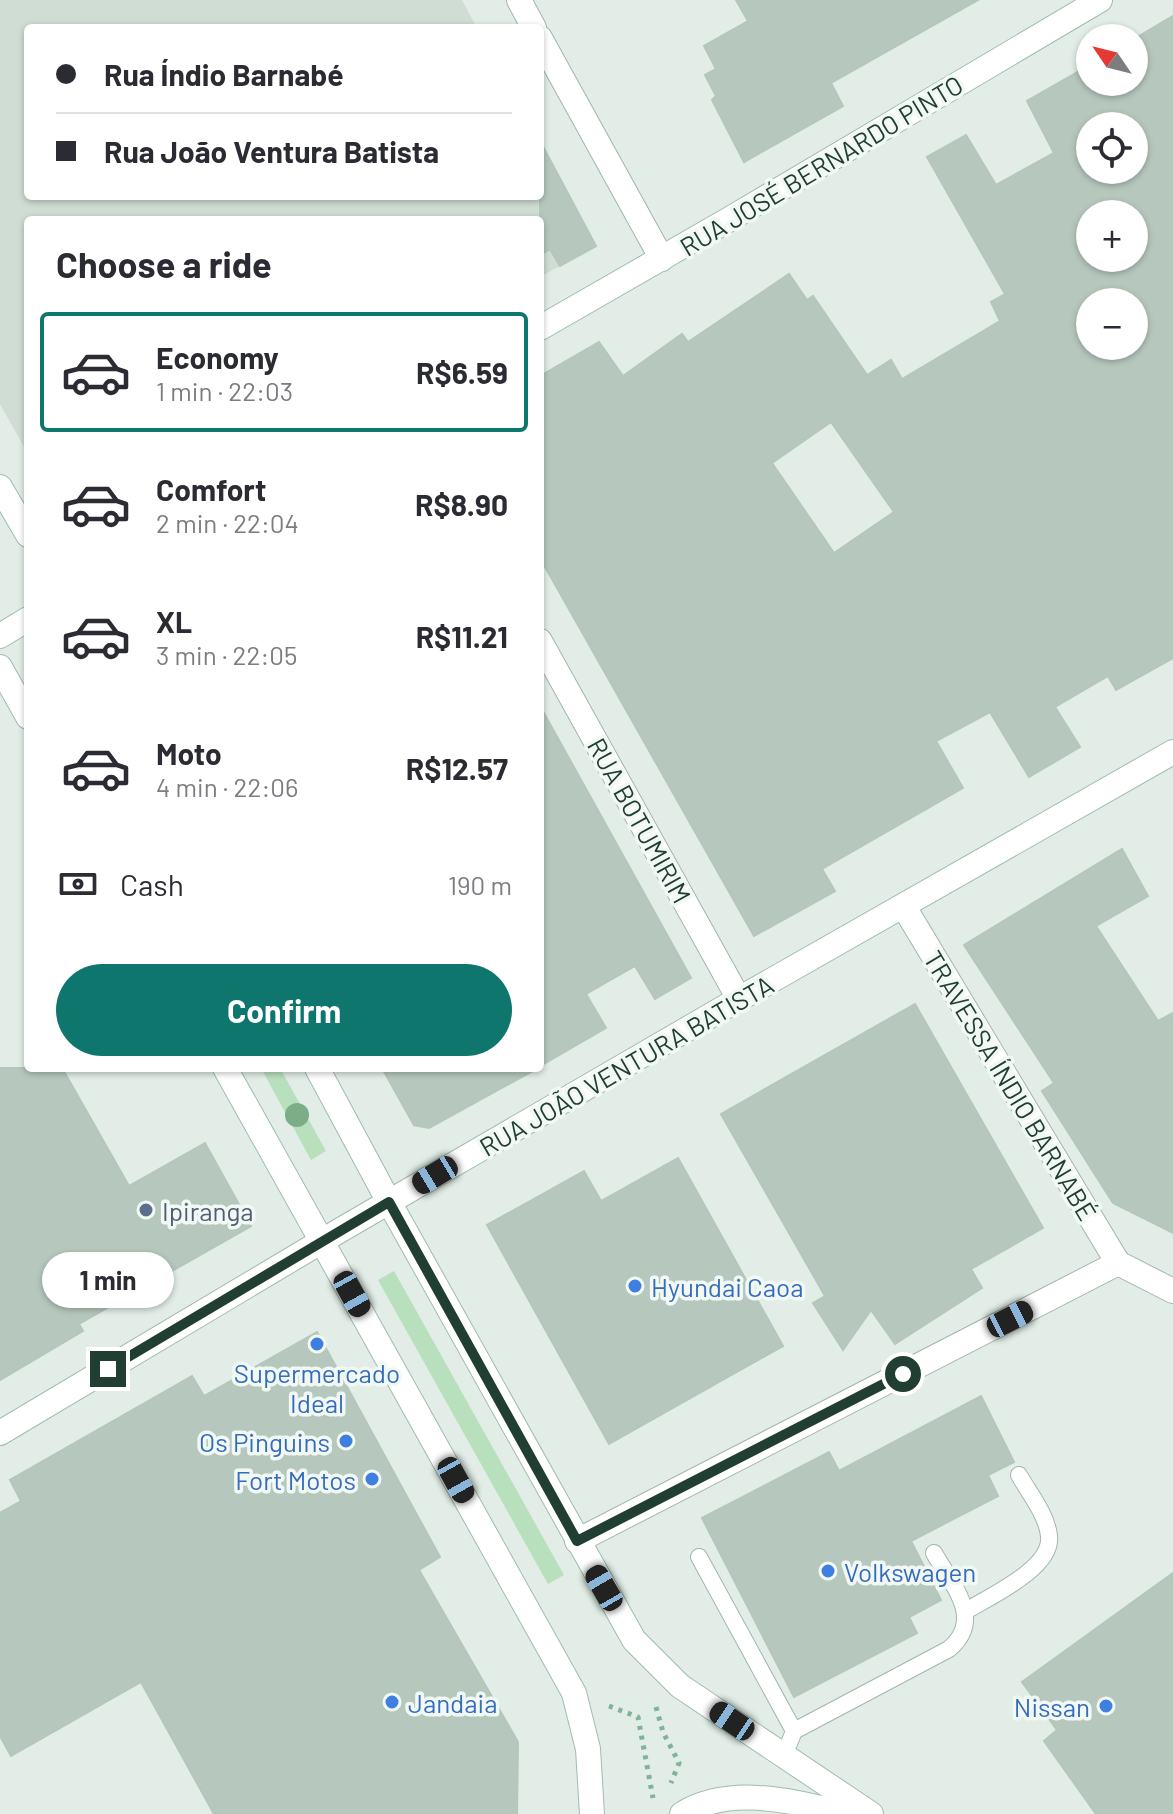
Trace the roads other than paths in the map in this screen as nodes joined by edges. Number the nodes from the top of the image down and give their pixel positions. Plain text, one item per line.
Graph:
1 (519, 0) edge
2 (1100, 0) edge
3 (532, 24) edge
4 (544, 45) edge
5 (662, 259) junction
6 (544, 326) edge
7 (0, 487) edge
8 (24, 528) edge
9 (24, 621) edge
10 (0, 636) edge
11 (544, 648) edge
12 (0, 667) edge
13 (24, 710) edge
14 (1173, 752) edge
15 (904, 907) junction
16 (739, 999) junction
17 (227, 1072) edge
18 (319, 1072) edge
19 (389, 1202) junction
20 (322, 1241) junction
21 (1118, 1263) junction
22 (1173, 1291) edge
23 (0, 1433) edge
24 (1019, 1475) dead end
25 (577, 1541) junction
26 (934, 1553) dead end
27 (699, 1557) dead end
28 (966, 1611) junction
29 (794, 1731) junction
30 (784, 1756) junction
31 (592, 1814) edge
32 (682, 1814) edge
33 (847, 1814) edge
34 (871, 1814) edge

1 - 3 street
2 - 5 street, RUA JOSÉ BERNARDO PINTO
4 - 5 street
5 - 6 street, RUA JOSÉ BERNARDO PINTO
7 - 8 street
9 - 10 street
11 - 16 street, RUA BOTUMIRIM
12 - 13 street
14 - 15 street, RUA JOÃO VENTURA BATISTA
15 - 16 street, RUA JOÃO VENTURA BATISTA
15 - 21 street, TRAVESSA ÍNDIO BARNABÉ
16 - 19 street, RUA JOÃO VENTURA BATISTA
17 - 20 street
18 - 19 street
19 - 20 street, RUA JOÃO VENTURA BATISTA
19 - 25 street
20 - 23 street, RUA JOÃO VENTURA BATISTA
20 - 31 street
21 - 22 street
21 - 25 street
24 - 28 lane
25 - 30 street
26 - 28 lane
27 - 29 lane
28 - 29 lane
29 - 30 lane
30 - 34 street
32 - 33 street

